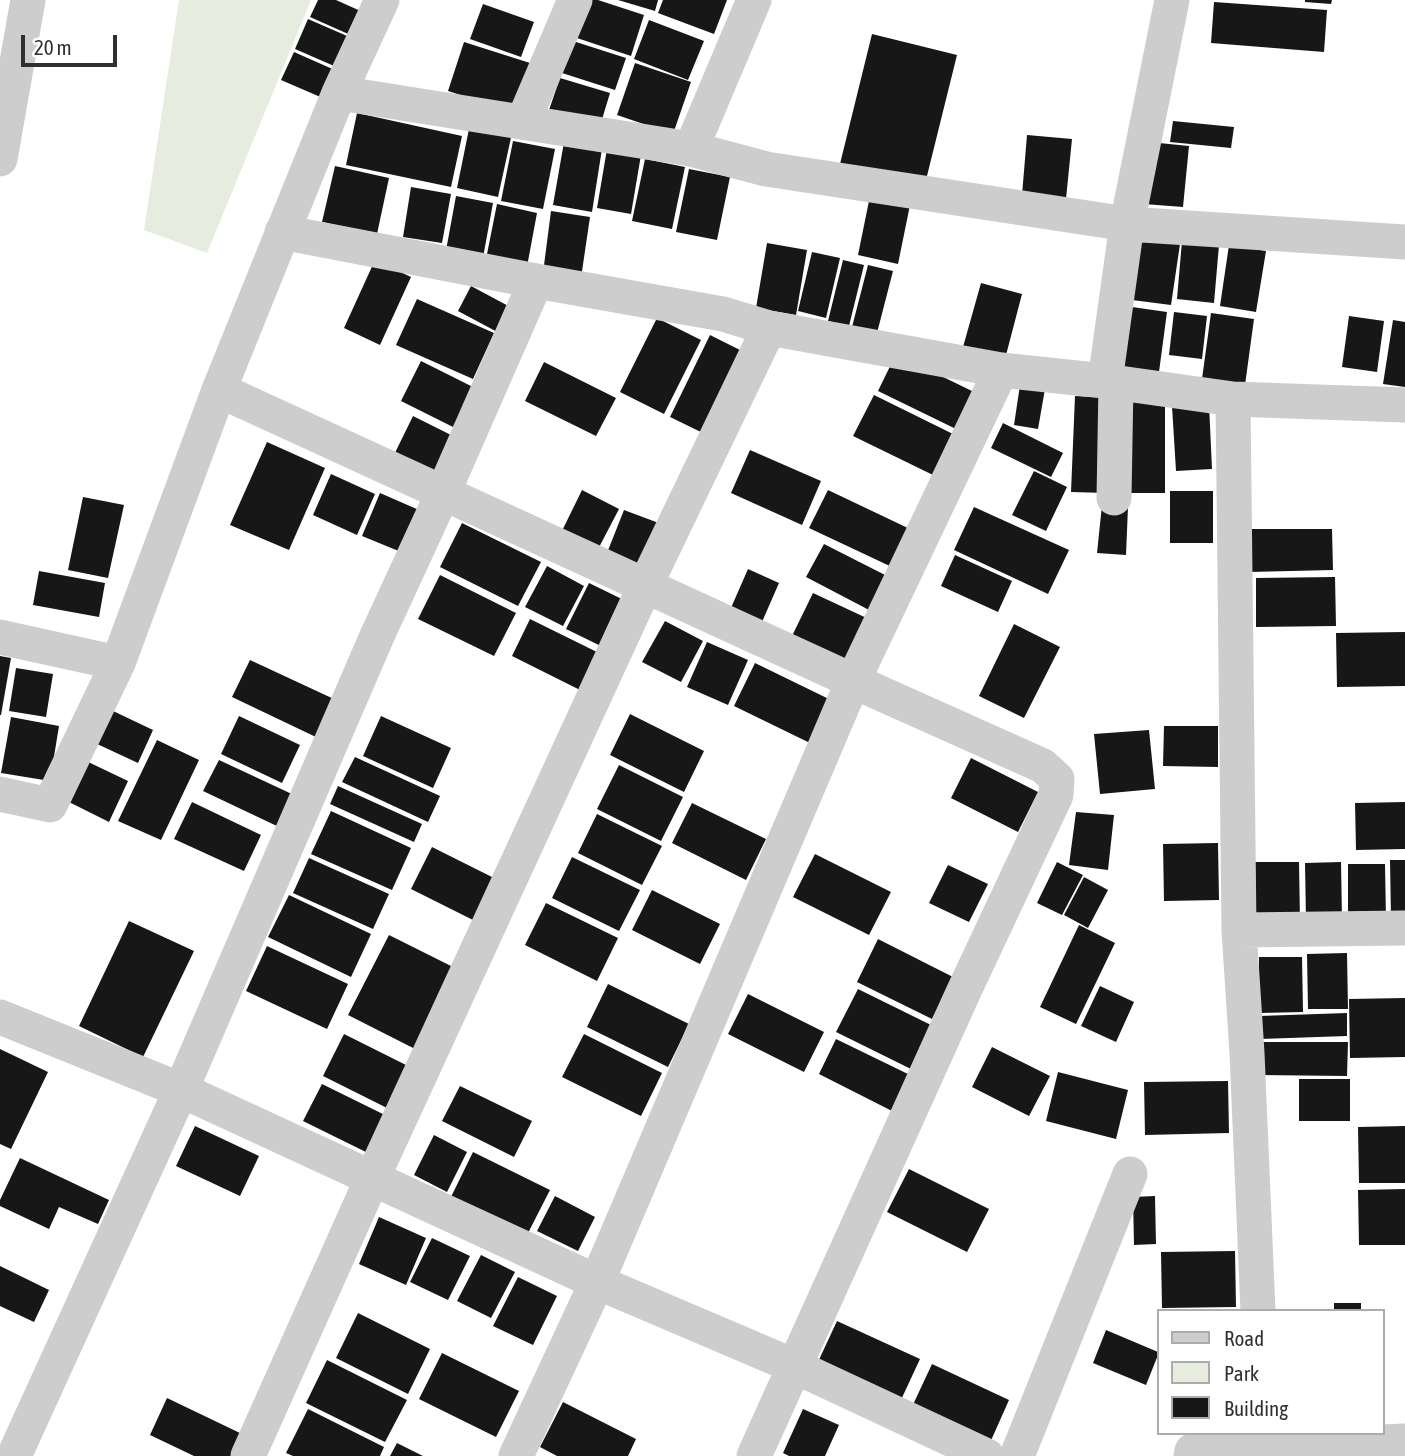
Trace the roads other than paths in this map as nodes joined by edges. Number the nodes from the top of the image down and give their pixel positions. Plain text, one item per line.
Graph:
1 (28, 0) edge
2 (382, 0) edge
3 (575, 0) edge
4 (754, 0) edge
5 (1172, 0) edge
6 (339, 93) junction
7 (523, 122) junction
8 (691, 149) junction
9 (0, 159) edge
10 (1127, 224) junction
11 (282, 232) junction
12 (1405, 242) edge
13 (536, 281) junction
14 (769, 328) junction
15 (1001, 370) junction
16 (1110, 382) junction
17 (219, 390) junction
18 (1233, 399) junction
19 (1405, 405) edge
20 (443, 493) junction
21 (1114, 498) dead end
22 (645, 586) junction
23 (0, 637) edge
24 (118, 663) junction
25 (853, 681) junction
26 (0, 794) edge
27 (1405, 928) edge
28 (1239, 930) junction
29 (0, 1017) edge
30 (181, 1090) junction
31 (1130, 1174) dead end
32 (373, 1180) junction
33 (597, 1282) junction
34 (1258, 1309) edge
35 (794, 1366) junction
36 (1263, 1440) edge
37 (1405, 1441) edge
38 (14, 1456) edge
39 (248, 1456) edge
40 (516, 1456) edge
41 (754, 1456) edge
42 (987, 1456) edge
43 (1017, 1456) edge
44 (1191, 1456) edge

1 - 9 street
2 - 6 street
3 - 7 street
4 - 8 street
5 - 10 street
6 - 7 street
6 - 11 street
7 - 8 street
8 - 10 street
10 - 12 street
10 - 16 street
11 - 13 street
11 - 17 street
13 - 14 street
13 - 20 street
14 - 15 street
14 - 22 street
15 - 16 street
15 - 25 street
16 - 18 street
16 - 21 street
17 - 20 street
17 - 24 street
18 - 19 street
18 - 28 street
20 - 22 street
20 - 30 street
22 - 25 street
22 - 32 street
23 - 24 street
24 - 26 street
25 - 33 street
25 - 35 street
27 - 28 street
28 - 34 street
29 - 30 street
30 - 32 street
30 - 38 street
31 - 43 street
32 - 33 street
32 - 39 street
33 - 35 street
33 - 40 street
35 - 41 street
35 - 42 street
36 - 37 street
36 - 44 street

